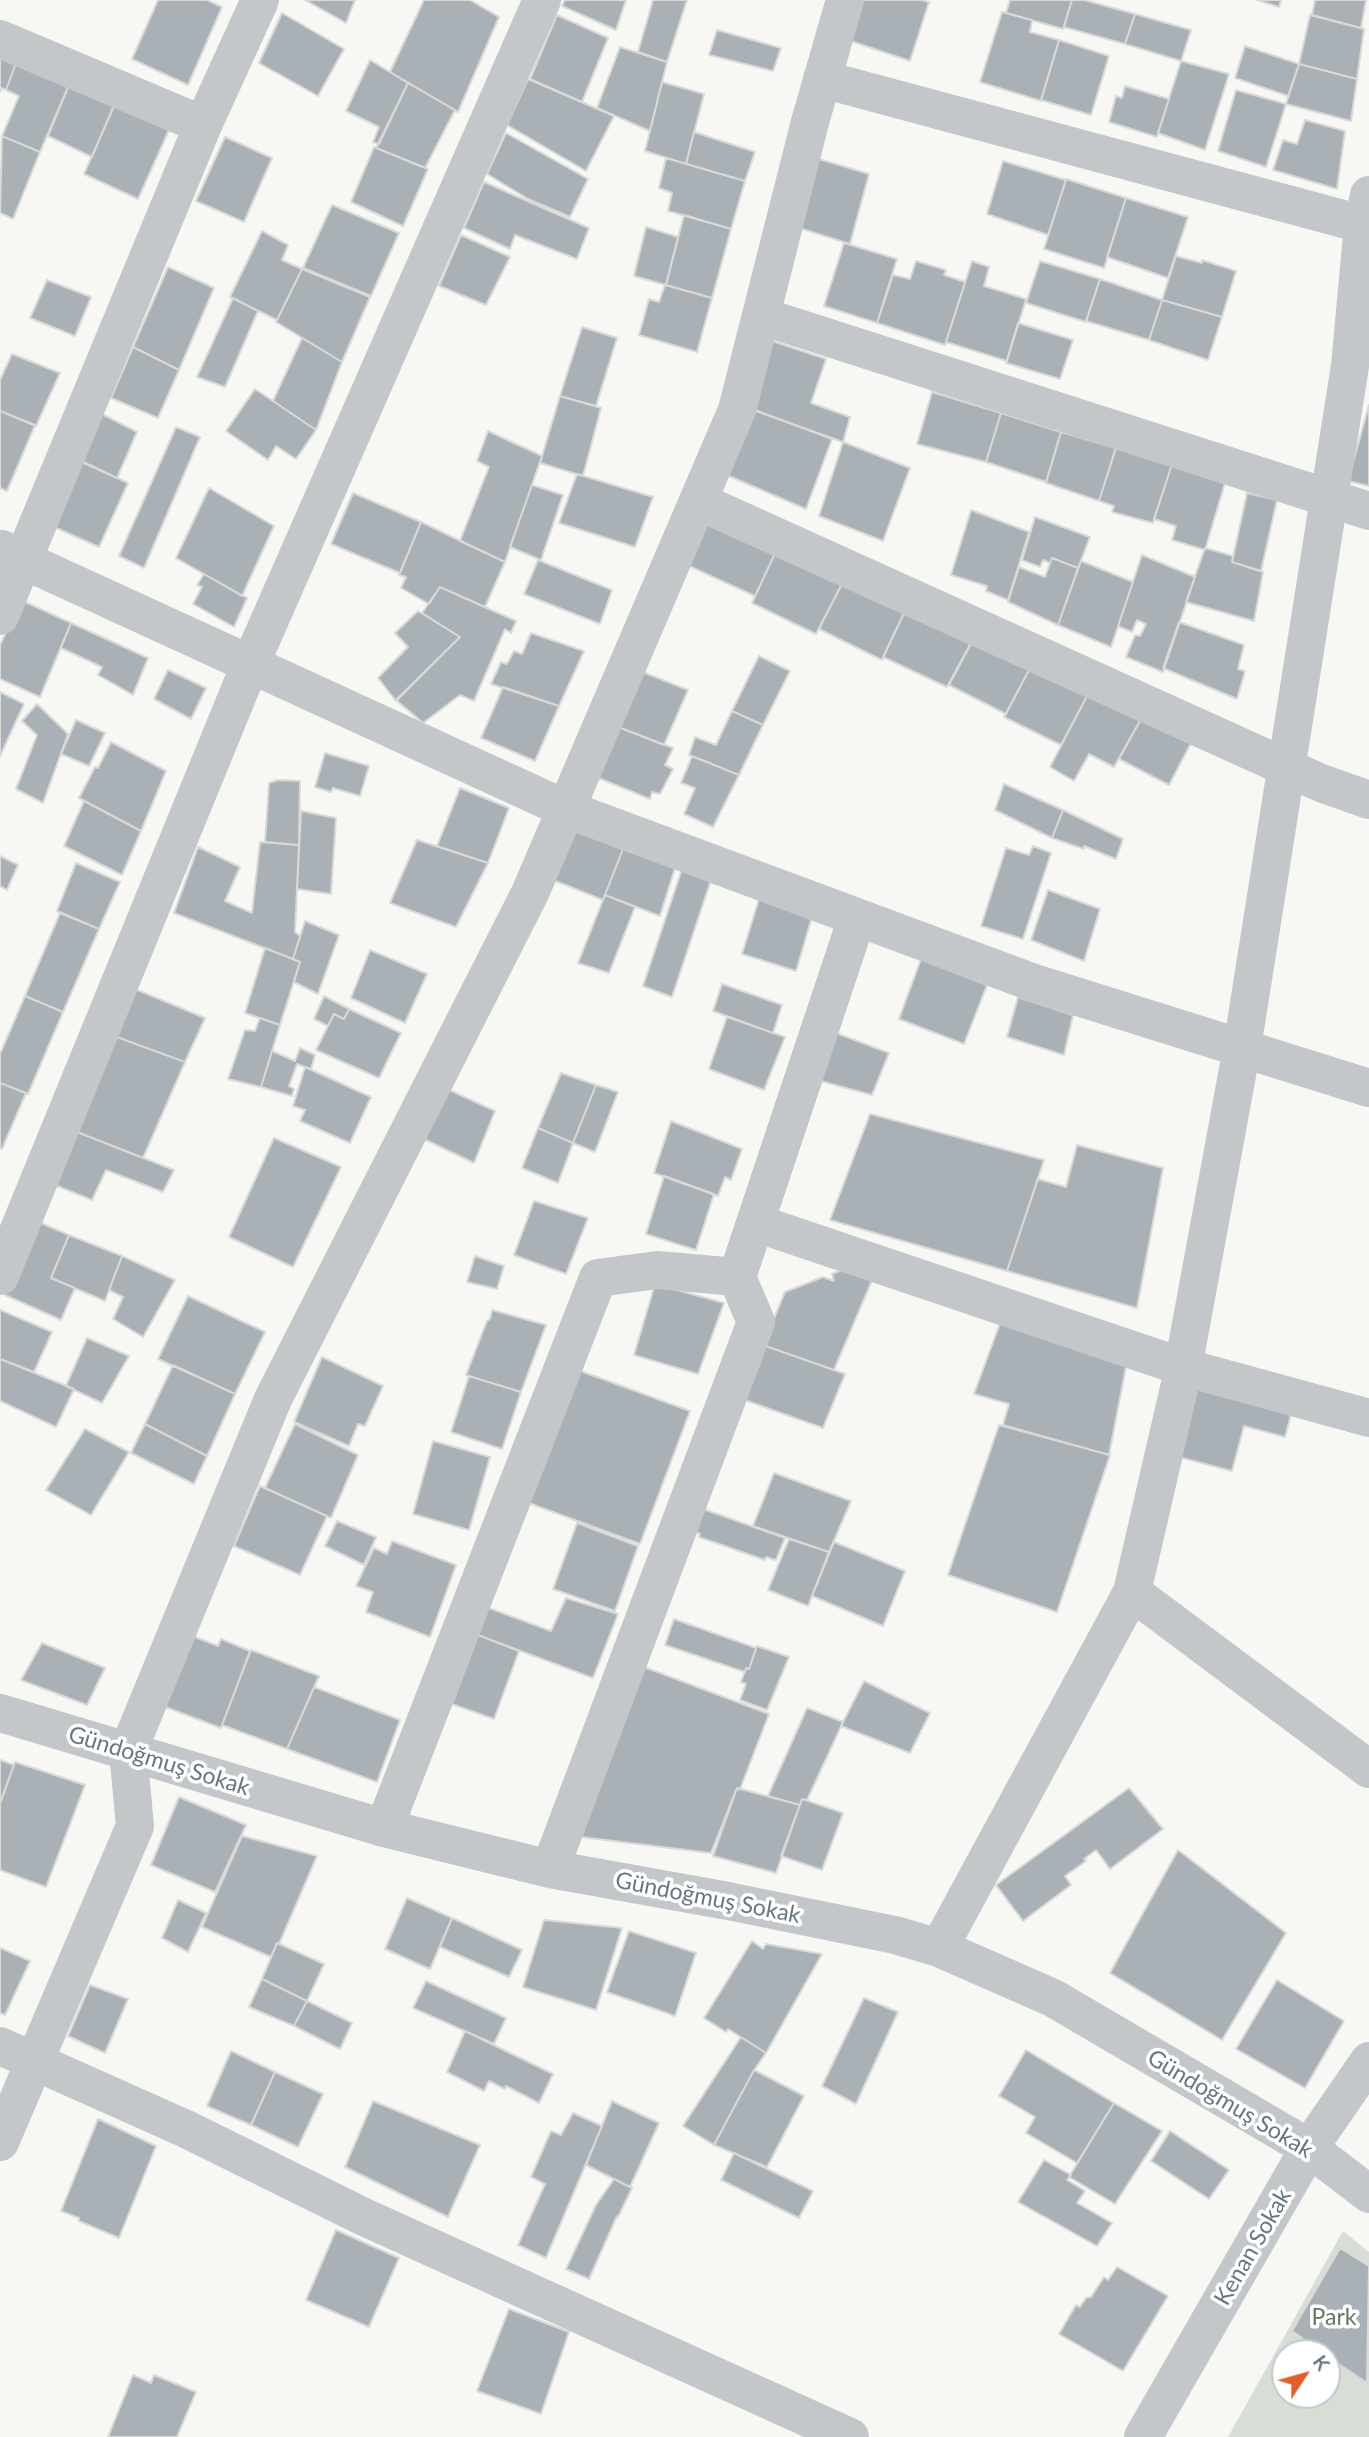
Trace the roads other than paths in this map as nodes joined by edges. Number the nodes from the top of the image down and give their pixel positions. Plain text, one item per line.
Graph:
1 (260, 0) edge
2 (542, 0) edge
3 (845, 0) edge
4 (0, 39) edge
5 (822, 79) junction
6 (203, 125) junction
7 (1367, 215) edge
8 (761, 316) junction
9 (1329, 497) junction
10 (698, 500) junction
11 (1369, 511) edge
12 (12, 554) edge
13 (0, 616) edge
14 (250, 665) junction
15 (1286, 768) junction
16 (1369, 800) edge
17 (566, 809) junction
18 (857, 918) junction
19 (1242, 1048) junction
20 (1369, 1088) edge
21 (756, 1223) junction
22 (0, 1276) edge
23 (737, 1277) junction
24 (1183, 1367) junction
25 (1369, 1418) edge
26 (1132, 1592) junction
27 (0, 1713) edge
28 (128, 1751) junction
29 (1369, 1769) edge
30 (384, 1828) junction
31 (550, 1869) junction
32 (939, 1948) junction
33 (17, 2053) edge
34 (1369, 2061) edge
35 (0, 2142) edge
36 (1309, 2148) junction
37 (1369, 2194) edge
38 (850, 2437) edge
39 (1143, 2437) edge

1 - 6 street
2 - 14 street
3 - 5 street
4 - 6 street
5 - 7 street
5 - 8 street
6 - 12 street
7 - 9 street
8 - 9 street
8 - 10 street
9 - 11 street
9 - 15 street
10 - 15 street
10 - 17 street
12 - 13 street
12 - 14 street
14 - 17 street
14 - 22 street
15 - 16 street
15 - 19 street
17 - 18 street
17 - 28 street
18 - 19 street
18 - 21 street
19 - 20 street
19 - 24 street
21 - 23 street
21 - 24 street
23 - 30 street
23 - 31 street
24 - 25 street
24 - 26 street
26 - 29 street
26 - 32 street
27 - 28 street, Gündoğmuş Sokak
28 - 30 street, Gündoğmuş Sokak
28 - 33 street
30 - 31 street, Gündoğmuş Sokak
31 - 32 street, Gündoğmuş Sokak
32 - 36 street, Gündoğmuş Sokak
33 - 35 street
33 - 38 street
34 - 36 street, Kenan Sokak
36 - 37 street, Gündoğmuş Sokak
36 - 39 street, Kenan Sokak

